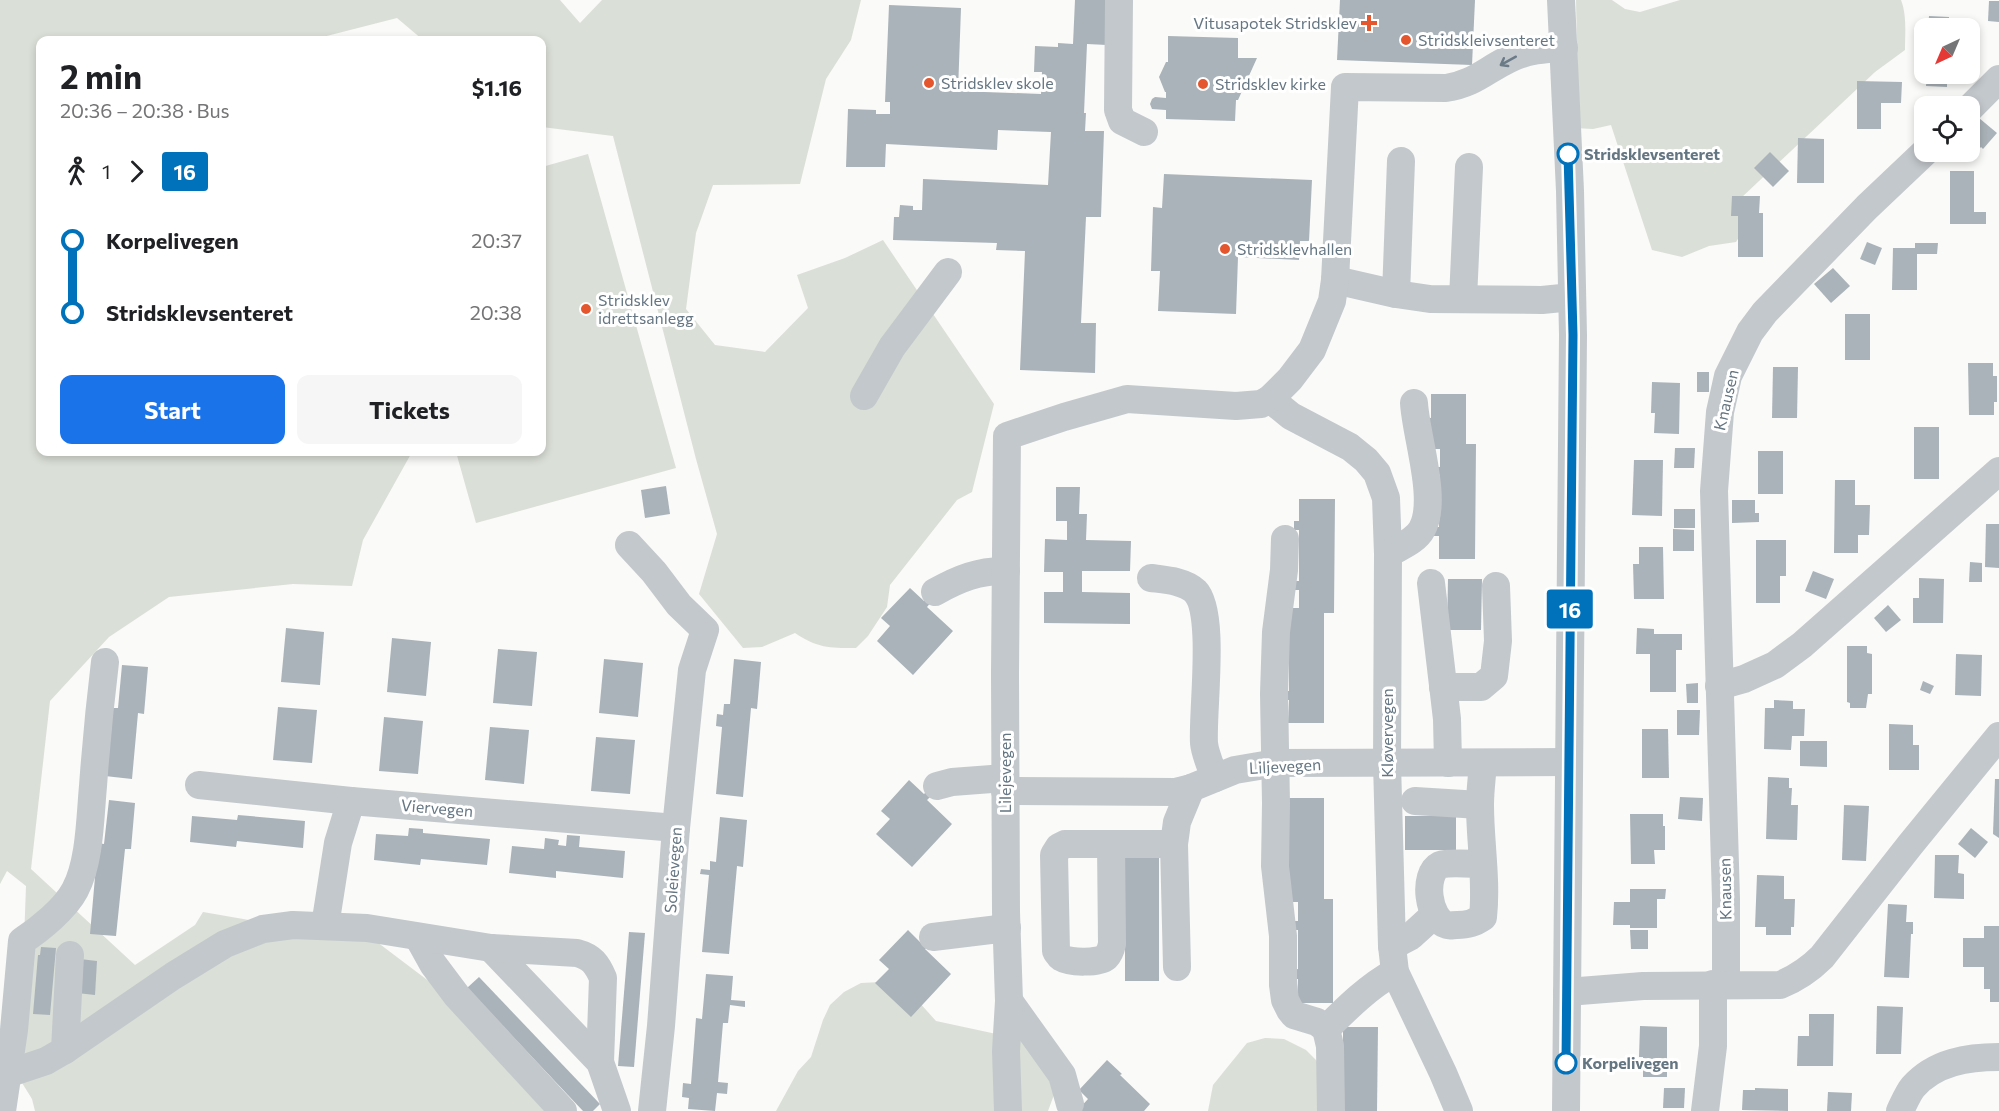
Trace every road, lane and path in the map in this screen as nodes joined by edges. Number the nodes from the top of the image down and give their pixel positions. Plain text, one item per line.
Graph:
1 (1119, 0) edge
2 (1562, 0) edge
3 (1564, 48) junction
4 (1999, 78) edge
5 (1980, 98) edge
6 (1144, 132) dead end
7 (1401, 161) dead end
8 (1914, 162) edge
9 (1468, 167) dead end
10 (948, 272) dead end
11 (1335, 280) junction
12 (1396, 294) junction
13 (1572, 297) junction
14 (1463, 299) junction
15 (864, 396) dead end
16 (1270, 399) junction
17 (1414, 404) dead end
18 (1999, 471) edge
19 (1285, 539) dead end
20 (629, 545) dead end
21 (1388, 554) junction
22 (1006, 571) junction
23 (1151, 578) dead end
24 (1431, 583) dead end
25 (1496, 586) dead end
26 (935, 592) dead end
27 (105, 662) dead end
28 (1719, 686) junction
29 (1443, 687) junction
30 (1999, 736) edge
31 (1569, 762) junction
32 (1276, 763) junction
33 (1387, 763) junction
34 (1448, 763) junction
35 (1483, 763) junction
36 (1203, 783) junction
37 (199, 785) dead end
38 (1005, 785) junction
39 (937, 786) dead end
40 (351, 801) junction
41 (1415, 801) dead end
42 (1480, 805) junction
43 (676, 828) junction
44 (1111, 844) dead end
45 (1174, 844) junction
46 (1482, 864) junction
47 (1434, 915) junction
48 (325, 926) junction
49 (1006, 928) junction
50 (418, 937) junction
51 (933, 937) dead end
52 (491, 948) junction
53 (70, 955) dead end
54 (1393, 959) junction
55 (1177, 967) dead end
56 (1720, 984) junction
57 (1567, 992) junction
58 (1009, 1001) junction
59 (1326, 1029) junction
60 (65, 1050) junction
61 (1999, 1057) edge
62 (600, 1062) junction
63 (7, 1074) junction
64 (1070, 1104) dead end
65 (2, 1111) edge
66 (563, 1111) edge
67 (617, 1111) edge
68 (652, 1111) edge
69 (1008, 1111) edge
70 (1331, 1111) edge
71 (1459, 1111) edge
72 (1566, 1111) edge
73 (1705, 1111) edge
74 (1900, 1111) edge

1 - 6 street
2 - 3 street
3 -> 11 street
3 - 13 street
4 - 5 street
7 - 12 street
8 - 28 street, Knausen
9 - 14 street
10 - 15 street
11 - 12 street
11 - 16 street
12 - 14 street
13 - 14 street
13 - 31 street
16 - 21 street, Kløvervegen
16 - 22 street, Lilejevegen
17 - 21 street
18 - 28 street
19 - 32 street
20 - 43 street, Soleievegen
21 - 33 street, Kløvervegen
22 - 26 street
22 - 38 street, Lilejevegen
23 - 36 street
24 - 29 street
25 - 29 street
27 - 63 street
28 - 56 street, Knausen
29 - 34 street
30 - 56 street
31 - 35 street, Liljevegen
31 - 57 street
32 - 33 street, Liljevegen
32 - 36 street, Liljevegen
32 - 59 street
33 - 34 street, Liljevegen
33 - 54 street, Kløvervegen
34 - 35 street, Liljevegen
35 - 42 street
36 - 38 street, Liljevegen
36 - 45 street
37 - 40 street, Viervegen
38 - 39 street, Liljevegen
38 - 49 street, Lilejevegen
40 - 43 street, Viervegen
40 - 48 street
41 - 42 street
42 - 46 street
43 - 68 street, Soleievegen
44 - 45 street
45 - 55 street
46 - 47 street
46 - 47 street
47 - 54 street
48 - 50 street
48 - 60 street
49 - 51 street
49 - 58 street, Lilejevegen
50 - 52 street
50 - 66 street
52 - 62 street
52 - 62 street
53 - 60 street
54 - 59 street
54 - 71 street, Kløvervegen
56 - 57 street
56 - 73 street
57 - 72 street
58 - 64 street
58 - 69 street, Lilejevegen
59 - 70 street
60 - 63 street
61 - 74 street
62 - 67 street
63 - 65 street

